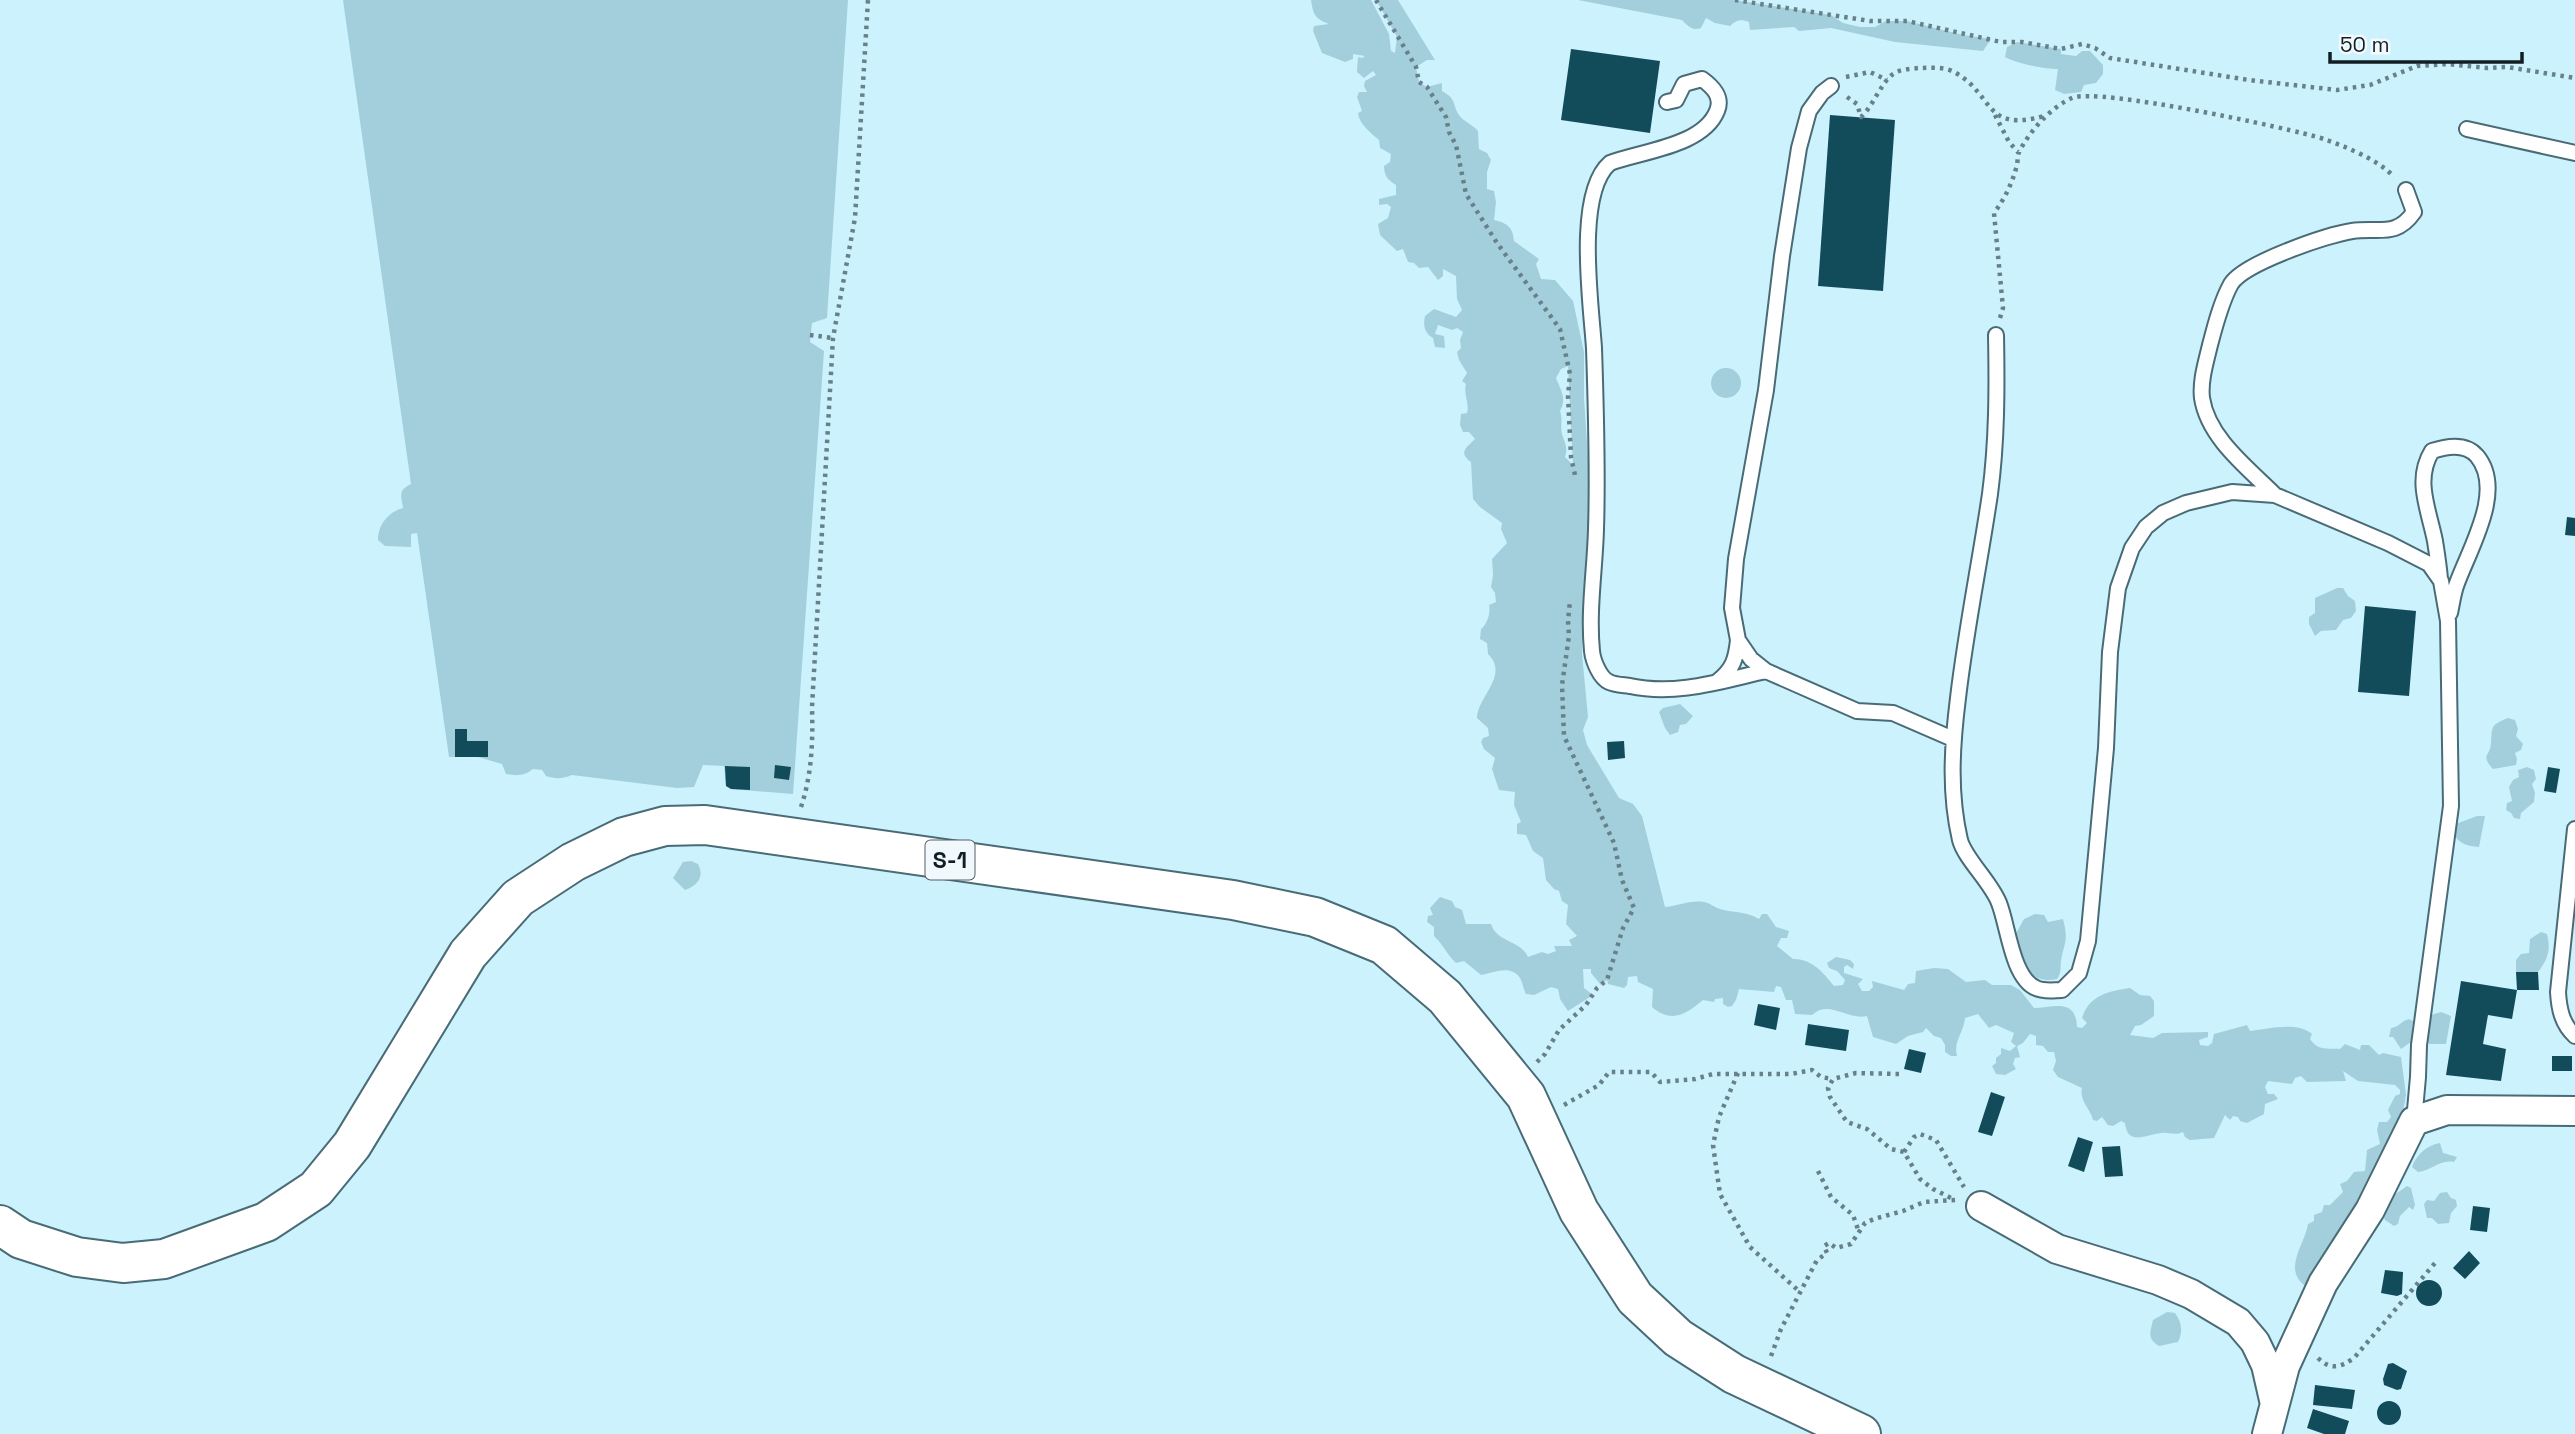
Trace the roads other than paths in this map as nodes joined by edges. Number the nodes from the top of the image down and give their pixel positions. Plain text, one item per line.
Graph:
1 (1831, 86) road end
2 (1667, 102) dead end
3 (2467, 129) dead end
4 (2575, 153) edge
5 (2406, 190) road end
6 (1996, 335) road end
7 (2275, 495) junction
8 (2441, 581) junction
9 (2448, 621) junction
10 (1738, 640) junction
11 (1766, 671) junction
12 (1717, 682) junction
13 (1953, 739) junction
14 (2575, 829) edge
15 (2575, 1036) edge
16 (2575, 1111) edge
17 (2414, 1121) junction
18 (1968, 1203) road end
19 (0, 1225) edge
20 (2298, 1337) junction
21 (2255, 1342) junction
22 (2274, 1401) junction
23 (1861, 1434) edge
24 (2267, 1434) edge

1 - 10 lane
2 - 12 lane
3 - 4 lane
5 - 7 lane
6 - 13 lane
7 - 8 lane
7 - 13 lane
8 - 9 lane
8 - 9 lane
9 - 17 lane
10 - 11 lane
10 - 12 lane
11 - 12 lane
11 - 13 lane
14 - 15 lane
16 - 17 street
17 - 20 street
18 - 21 street
19 - 23 main road, S-1
20 - 21 street
20 - 22 street
21 - 22 street
22 - 24 street

